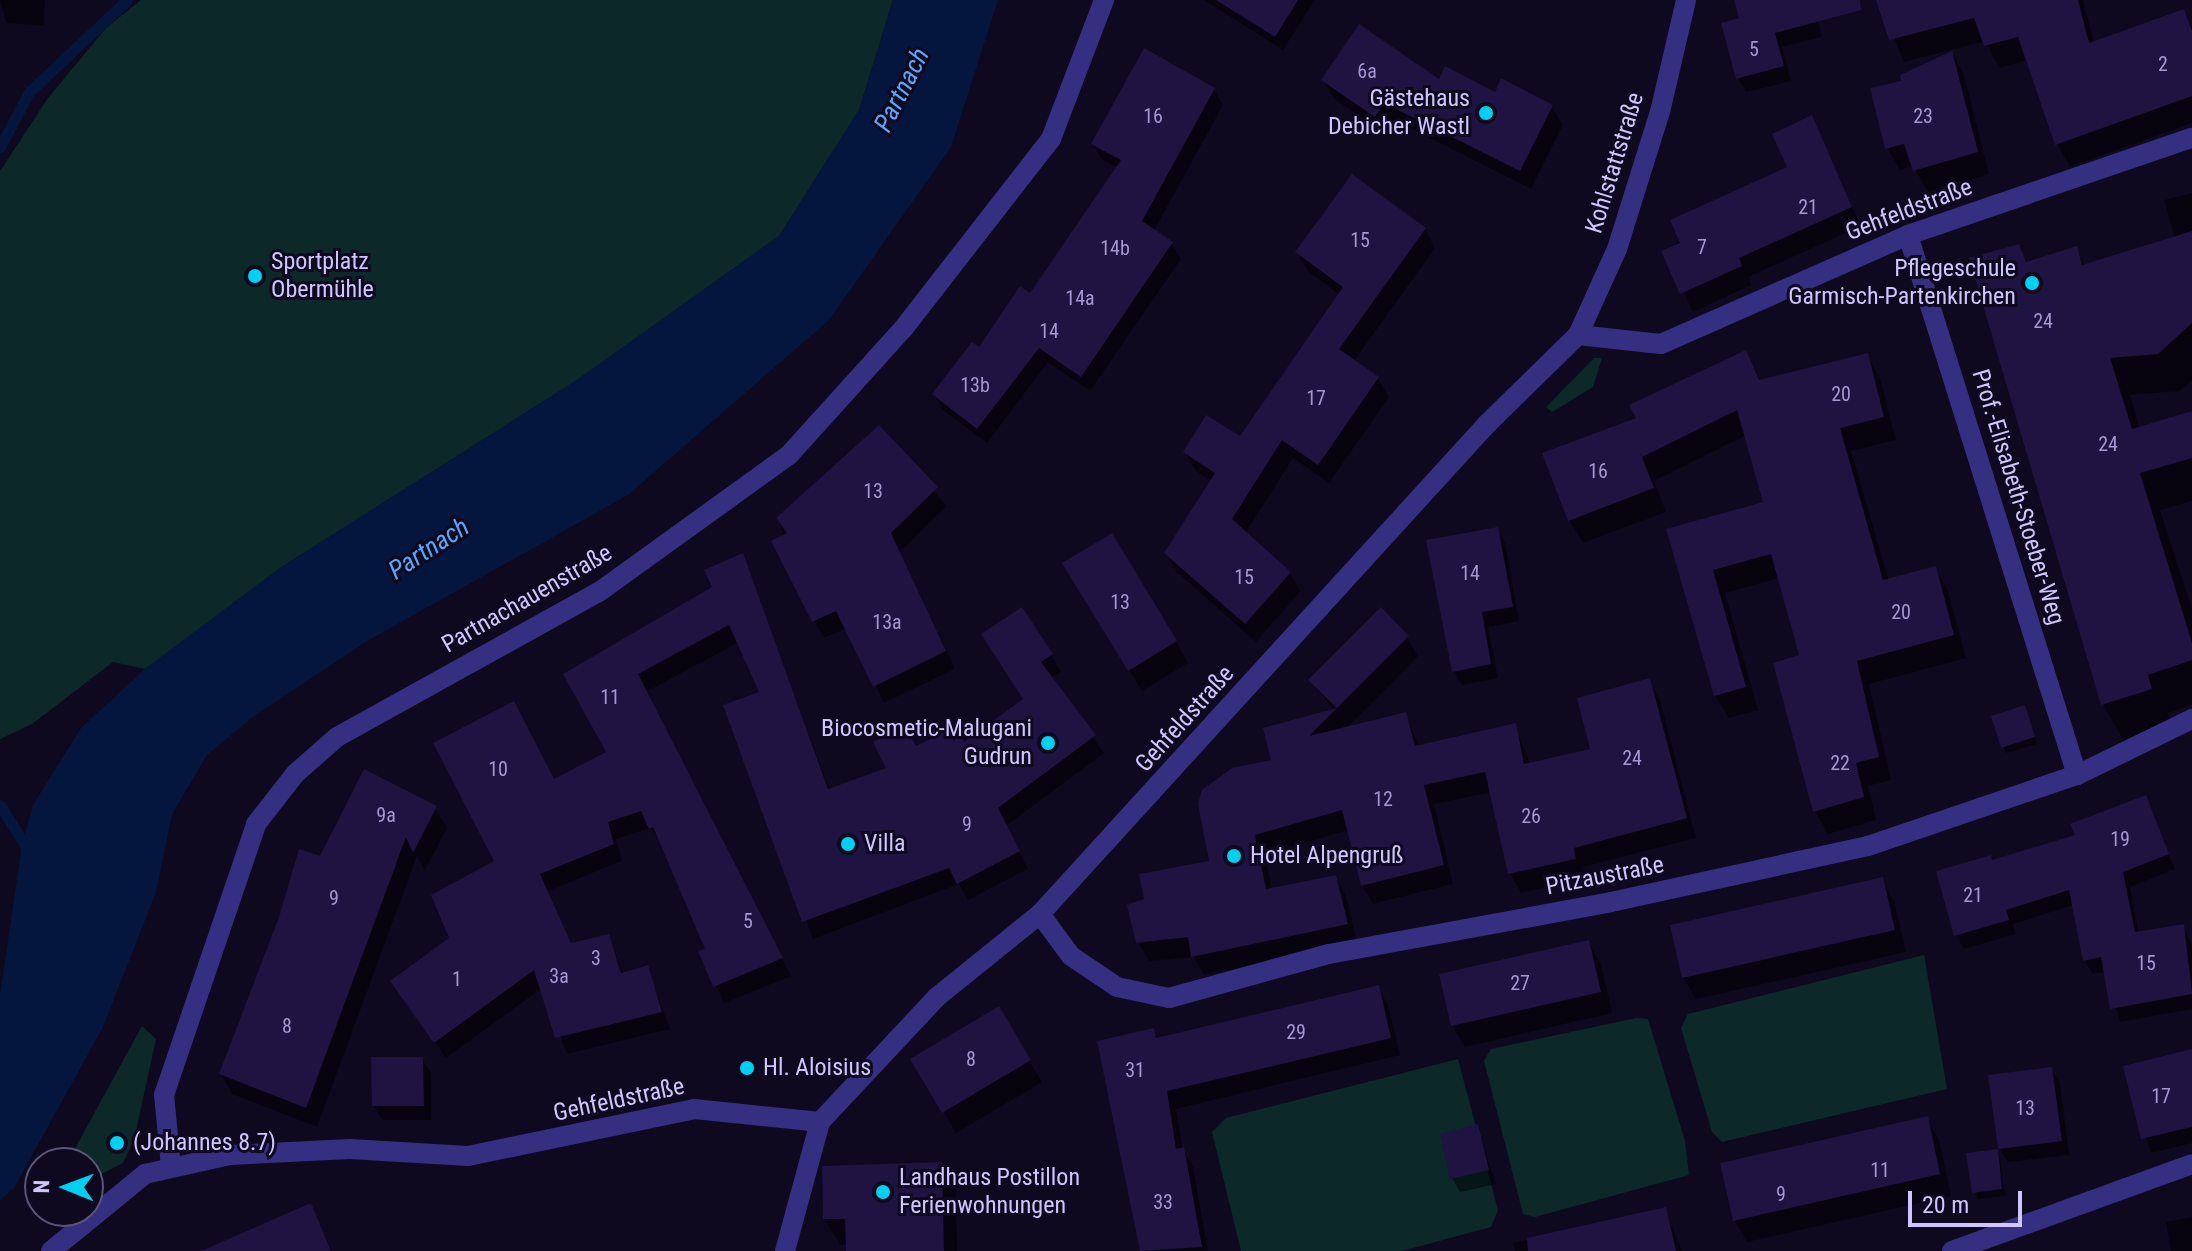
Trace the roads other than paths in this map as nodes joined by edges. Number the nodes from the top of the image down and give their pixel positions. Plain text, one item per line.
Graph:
1 (1104, 0) edge
2 (1686, 0) edge
3 (2192, 138) edge
4 (1908, 235) junction
5 (1578, 335) junction
6 (2192, 719) edge
7 (2077, 775) junction
8 (1040, 914) junction
9 (820, 1122) junction
10 (2192, 1164) edge
11 (171, 1166) junction
12 (51, 1251) edge
13 (785, 1251) edge
14 (1952, 1251) edge

1 - 11 street, Partnachauenstraße
2 - 5 street, Kohlstattstraße
3 - 4 street, Gehfeldstraße
4 - 5 street, Gehfeldstraße
4 - 7 street, Prof.-Elisabeth-Stoeber-Weg
5 - 8 street, Gehfeldstraße
6 - 7 street, Pitzaustraße
7 - 8 street, Pitzaustraße
8 - 9 street, Gehfeldstraße
9 - 11 street, Gehfeldstraße
9 - 13 street
10 - 14 street
11 - 12 street

